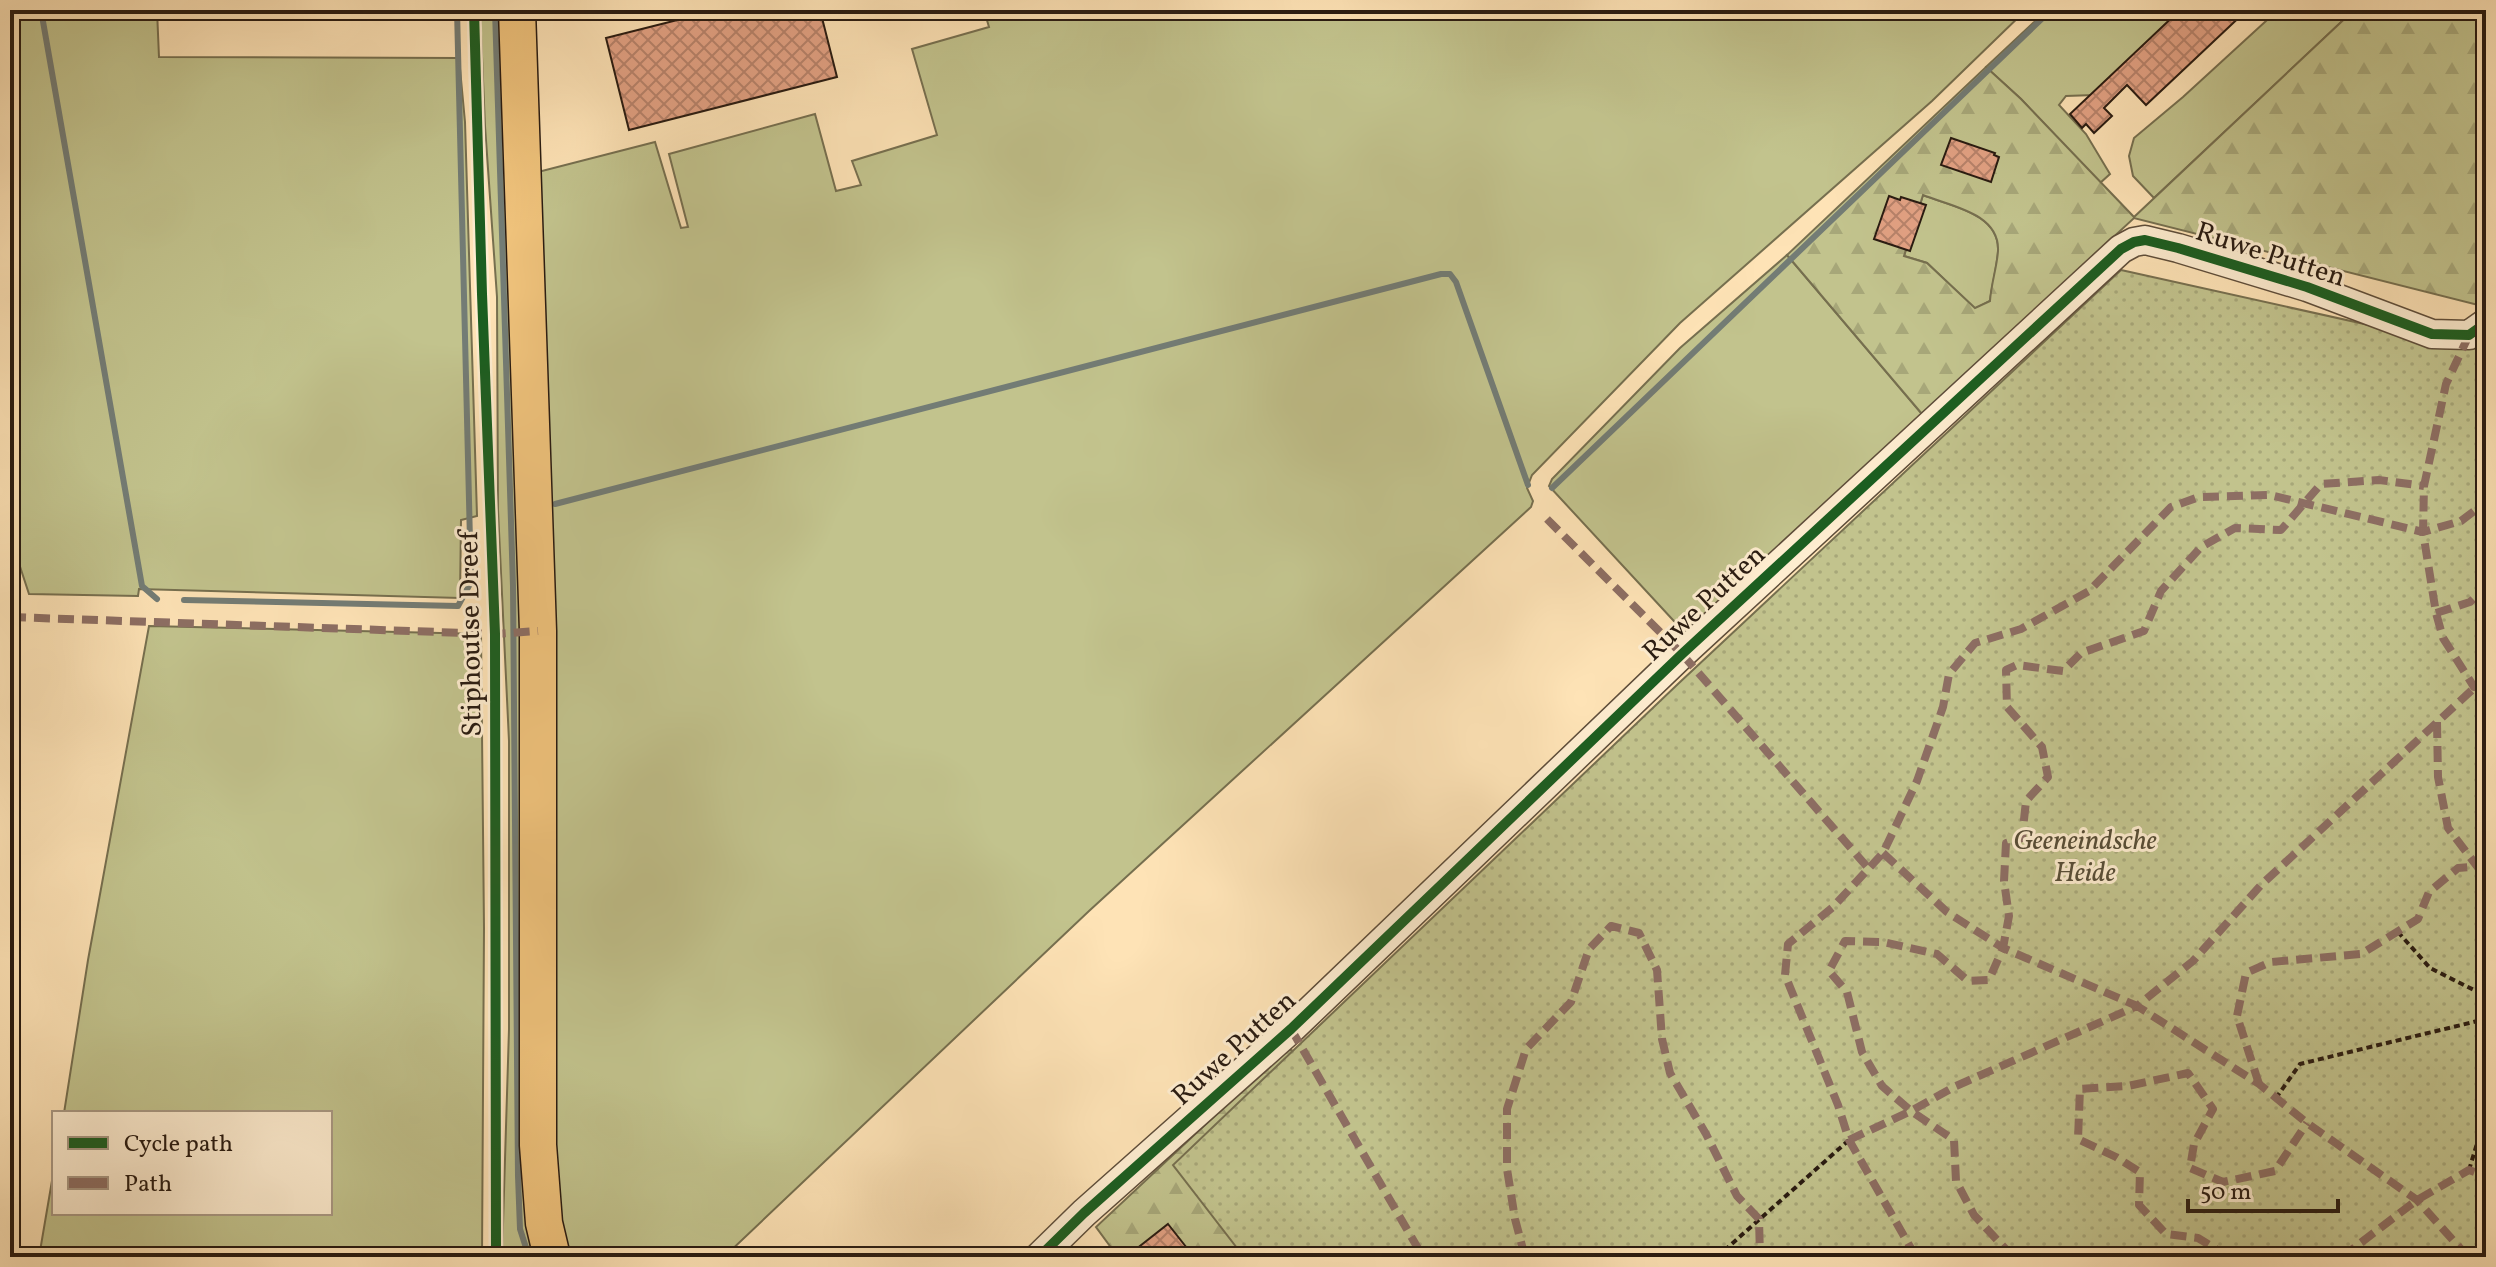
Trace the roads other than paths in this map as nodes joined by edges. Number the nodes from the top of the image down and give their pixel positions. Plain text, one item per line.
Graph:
1 (517, 10) edge
2 (2486, 323) edge
3 (548, 1240) edge
4 (563, 1257) edge
5 (1039, 1257) edge

1 - 3 main road
2 - 5 street, Ruwe Putten
3 - 4 main road

